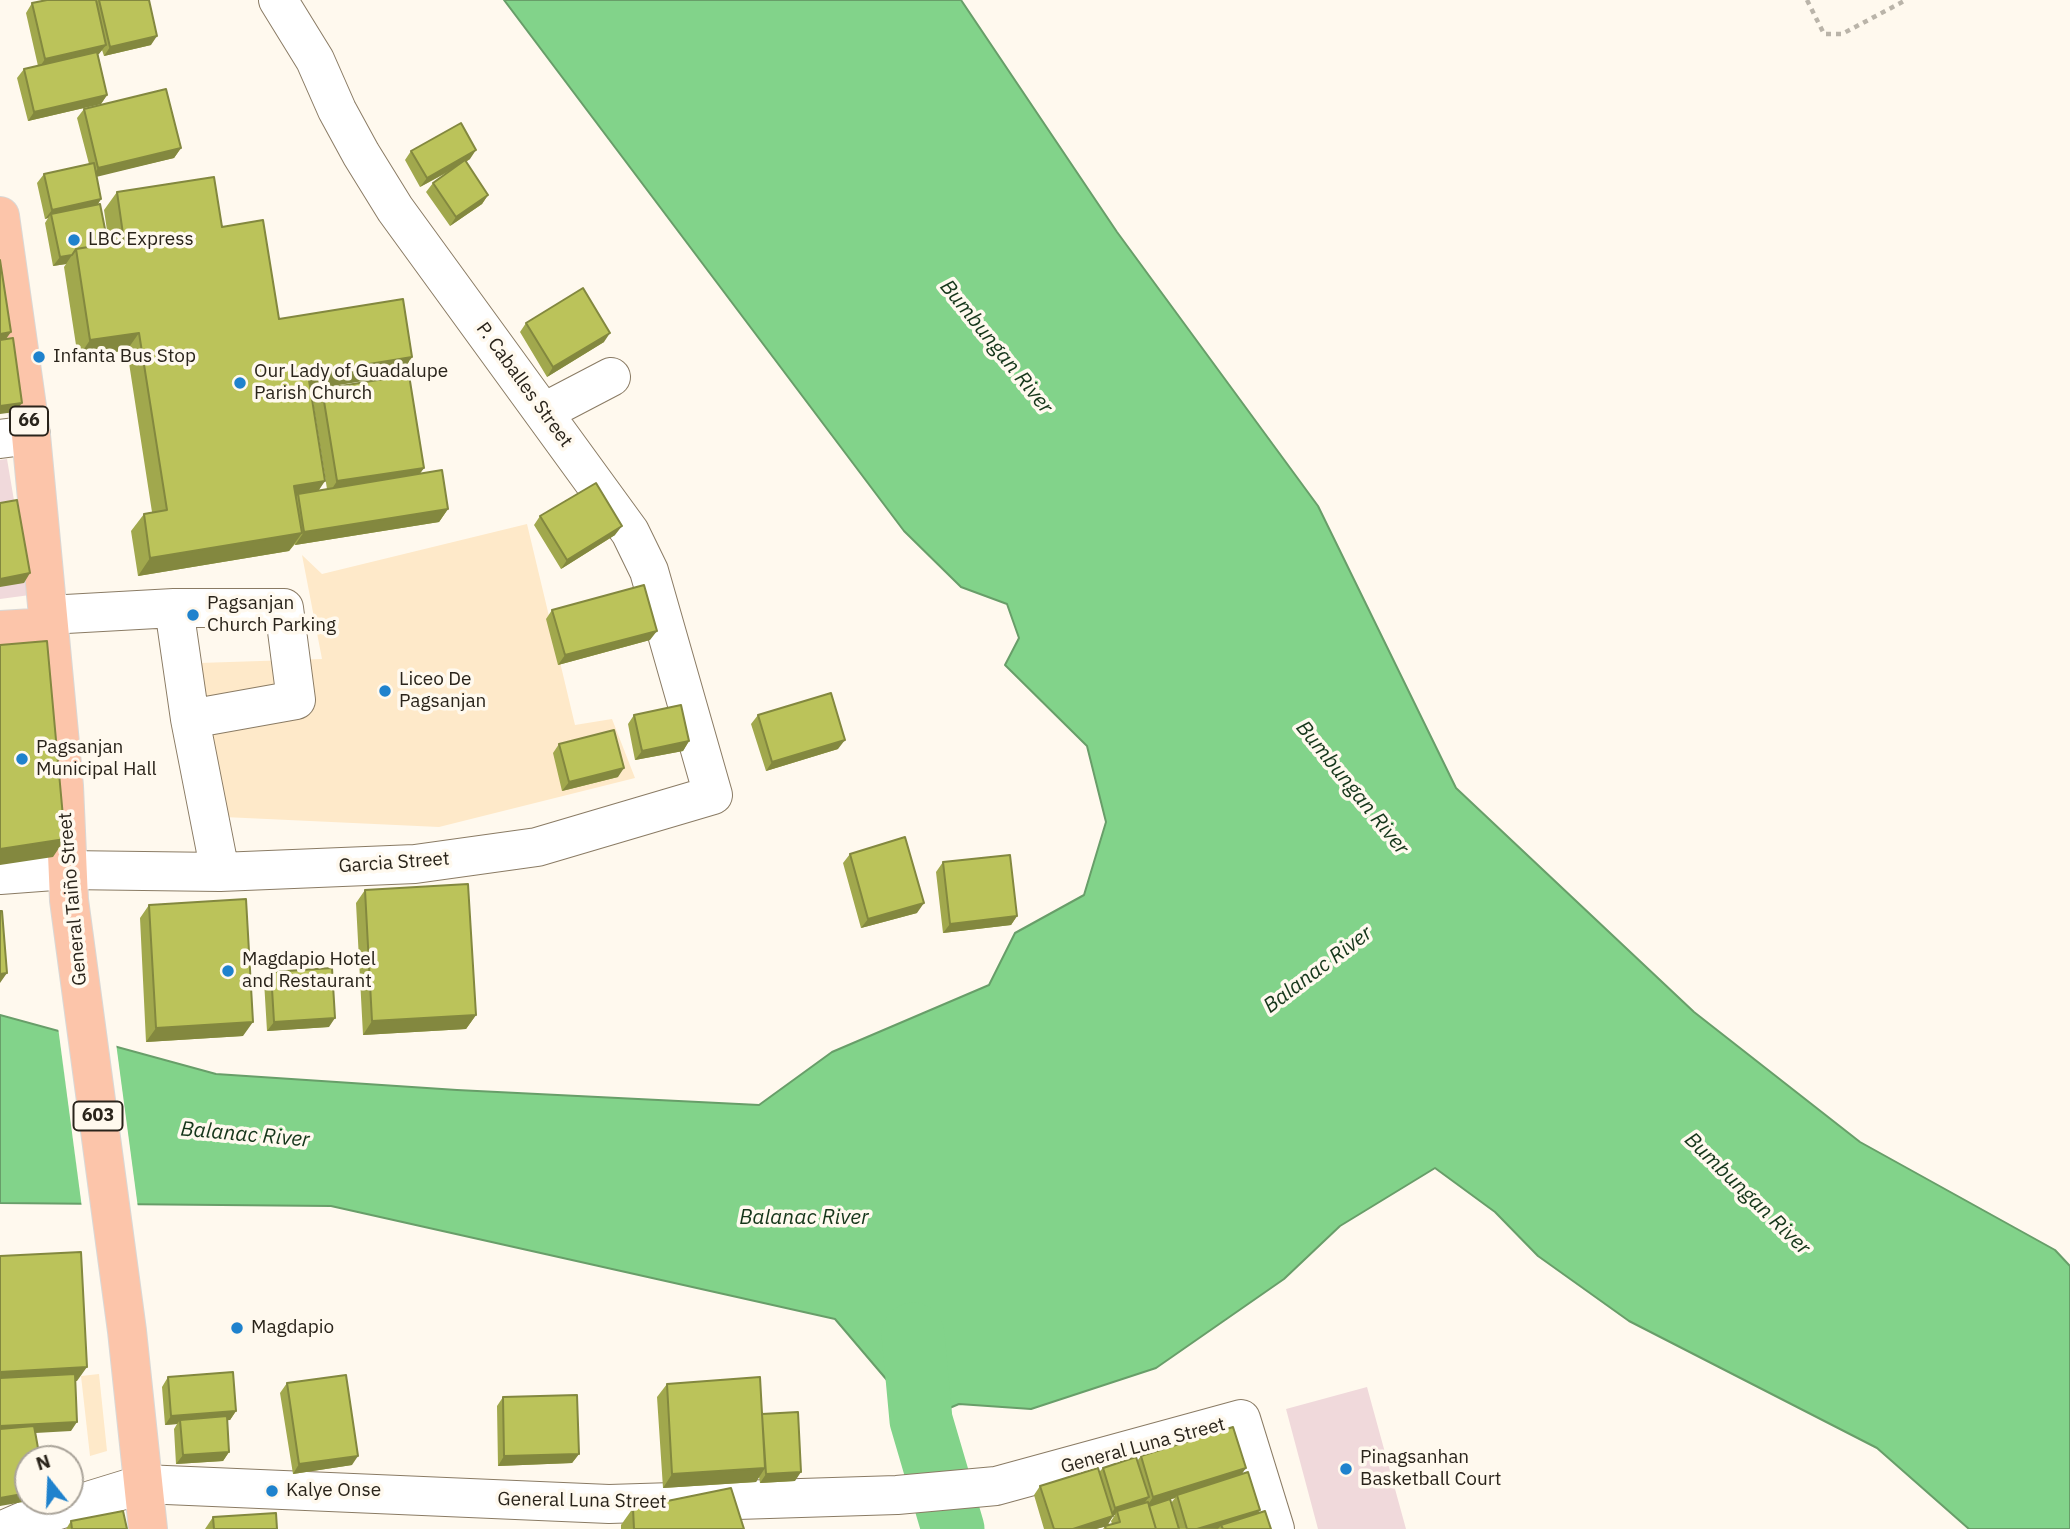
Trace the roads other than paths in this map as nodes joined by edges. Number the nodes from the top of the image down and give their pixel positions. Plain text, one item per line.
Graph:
1 (278, 0) edge
2 (0, 216) edge
3 (611, 377) dead end
4 (544, 412) junction
5 (15, 437) edge
6 (174, 608) junction
7 (48, 621) junction
8 (0, 630) edge
9 (190, 719) junction
10 (713, 795) joint
11 (220, 872) junction
12 (0, 875) edge
13 (68, 885) junction
14 (143, 1484) junction
15 (5, 1529) edge
16 (148, 1529) edge
17 (1275, 1529) edge

1 - 4 street, P. Caballes Street
2 - 5 main road, General Taiño Street / 66
3 - 4 street
4 - 10 street, P. Caballes Street
5 - 7 main road, General Taiño Street / 66
6 - 7 street
6 - 9 street
6 - 9 street
7 - 8 main road
7 - 13 main road, General Taiño Street / 603
9 - 11 street
10 - 11 street, Garcia Street
11 - 13 street, Garcia Street
12 - 13 street, Garcia Street
13 - 14 main road, General Taiño Street / 603
14 - 15 street, General Luna Street
14 - 16 main road, 603
14 - 17 street, General Luna Street

